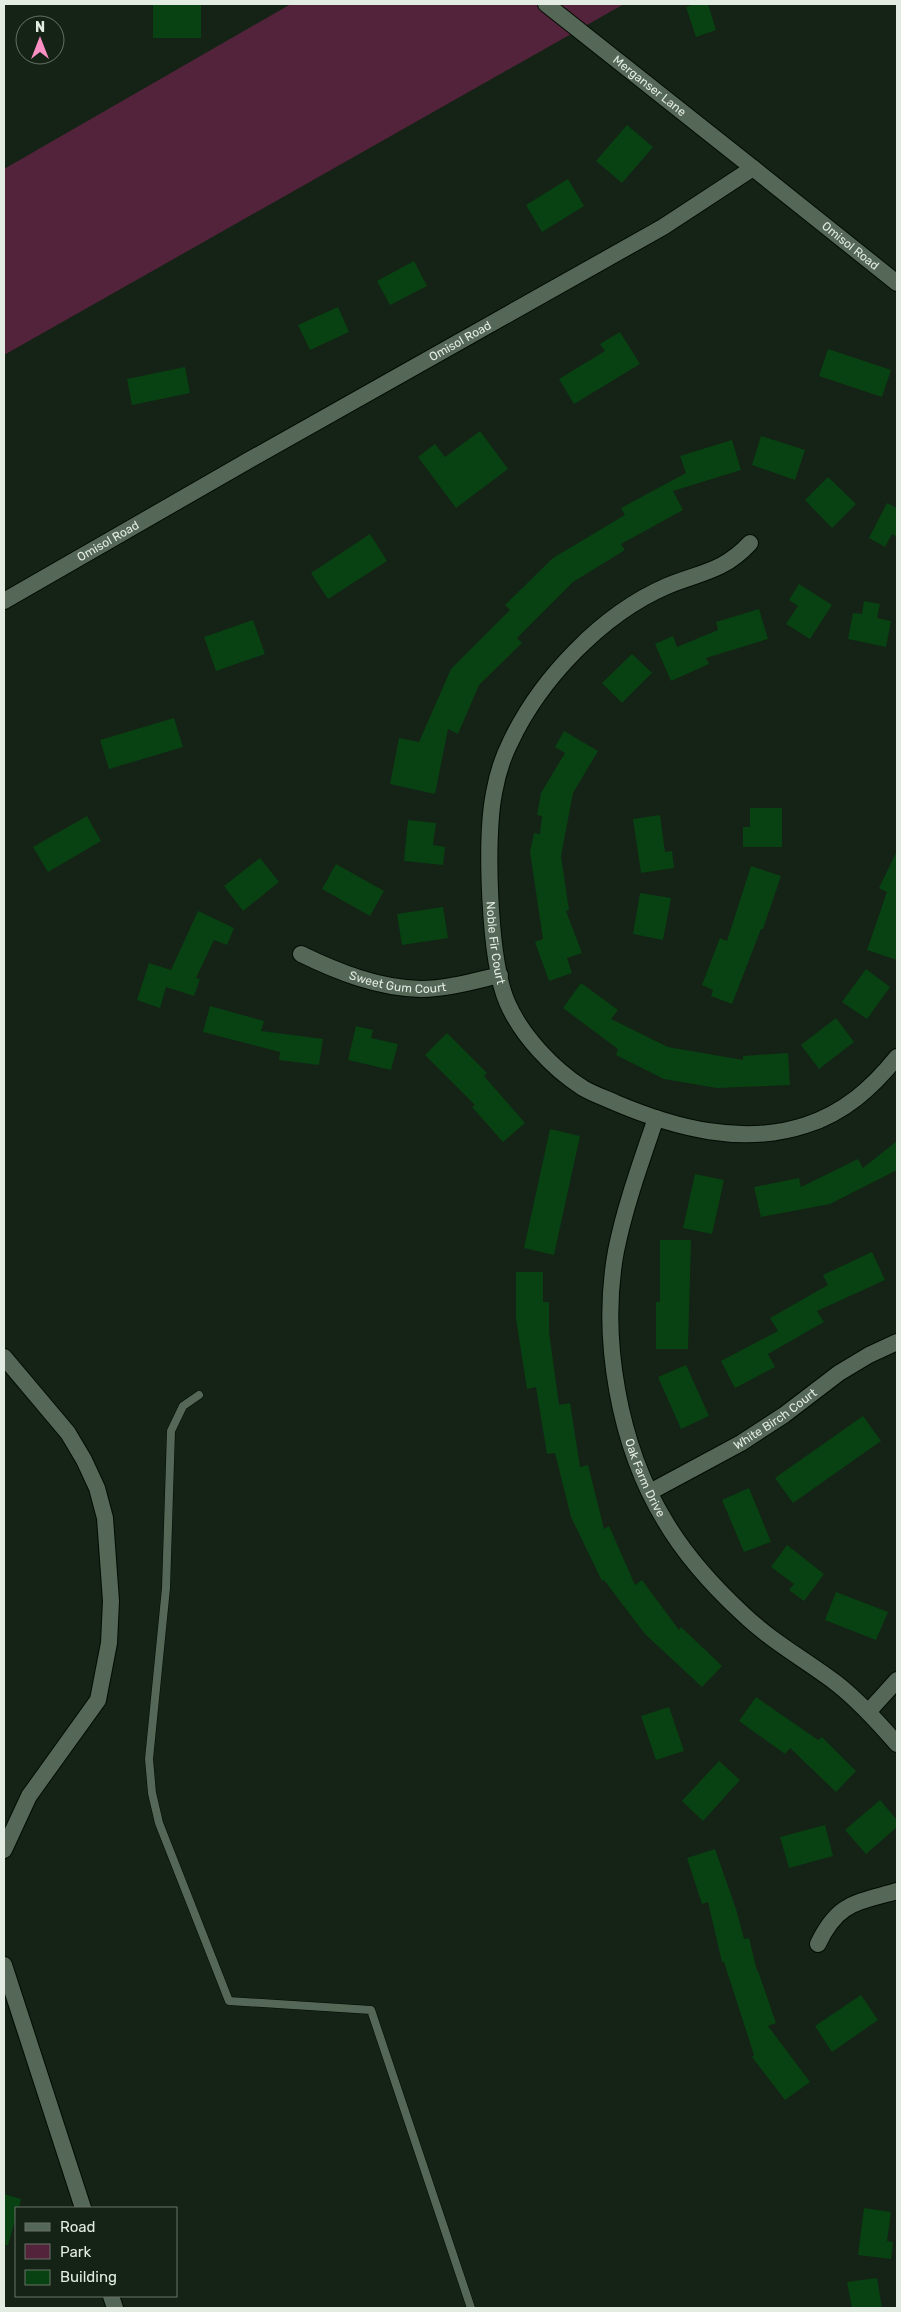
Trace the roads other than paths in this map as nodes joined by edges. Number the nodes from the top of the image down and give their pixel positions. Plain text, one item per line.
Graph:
1 (546, 4) edge
2 (753, 168) junction
3 (897, 283) edge
4 (750, 543) dead end
5 (4, 601) edge
6 (301, 954) dead end
7 (500, 975) junction
8 (897, 1058) edge
9 (656, 1118) junction
10 (897, 1342) edge
11 (4, 1358) edge
12 (199, 1394) dead end
13 (650, 1492) junction
14 (897, 1680) edge
15 (869, 1711) junction
16 (897, 1744) edge
17 (4, 1850) edge
18 (897, 1891) edge
19 (818, 1944) dead end
20 (4, 1965) edge
21 (83, 2207) edge
22 (471, 2308) edge

1 - 2 street, Merganser Lane
2 - 3 street, Omisol Road
2 - 5 street, Omisol Road
4 - 7 street, Noble Fir Court
6 - 7 street, Sweet Gum Court
7 - 9 street, Noble Fir Court
8 - 9 street, Noble Fir Court
9 - 13 street, Oak Farm Drive
10 - 13 street, White Birch Court
11 - 17 street
12 - 22 lane
13 - 15 street, Oak Farm Drive
14 - 15 street
15 - 16 street, Oak Farm Drive
18 - 19 street
20 - 21 street

